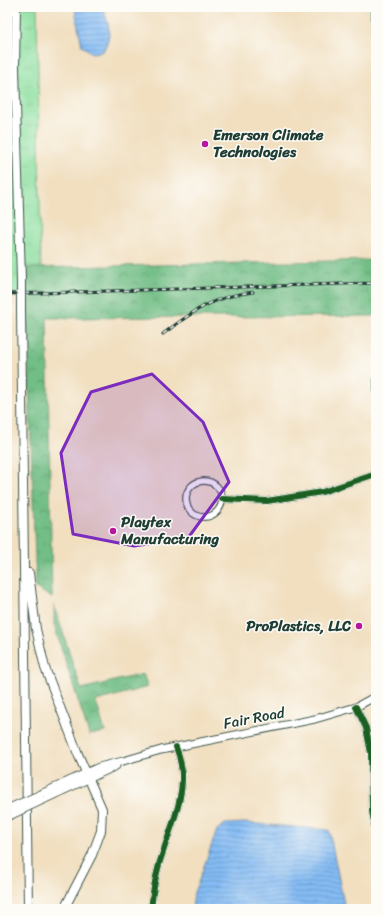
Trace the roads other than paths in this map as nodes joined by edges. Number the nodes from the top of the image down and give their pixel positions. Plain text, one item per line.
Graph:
1 (16, 7) edge
2 (374, 7) edge
3 (376, 69) edge
4 (376, 299) edge
5 (376, 306) edge
6 (376, 395) edge
7 (23, 469) junction
8 (376, 474) edge
9 (222, 499) junction
10 (376, 696) edge
11 (356, 707) junction
12 (176, 746) junction
13 (374, 769) edge
14 (87, 775) junction
15 (43, 796) junction
16 (7, 809) edge
17 (7, 817) edge
18 (376, 833) edge
19 (28, 909) edge
20 (64, 909) edge
21 (151, 909) edge

1 - 7 highway, bridge
2 - 3 street
4 - 5 street
5 - 6 street
7 - 14 highway
7 - 19 highway
8 - 9 street
9 - 9 street
10 - 11 main road, Fair Road
11 - 12 main road, Fair Road
11 - 13 street
12 - 14 main road, Fair Road
12 - 21 street
13 - 18 street
14 - 15 main road, Fair Road
14 - 20 highway
15 - 16 main road, Fair Road, bridge
15 - 17 main road, Fair Road, bridge

